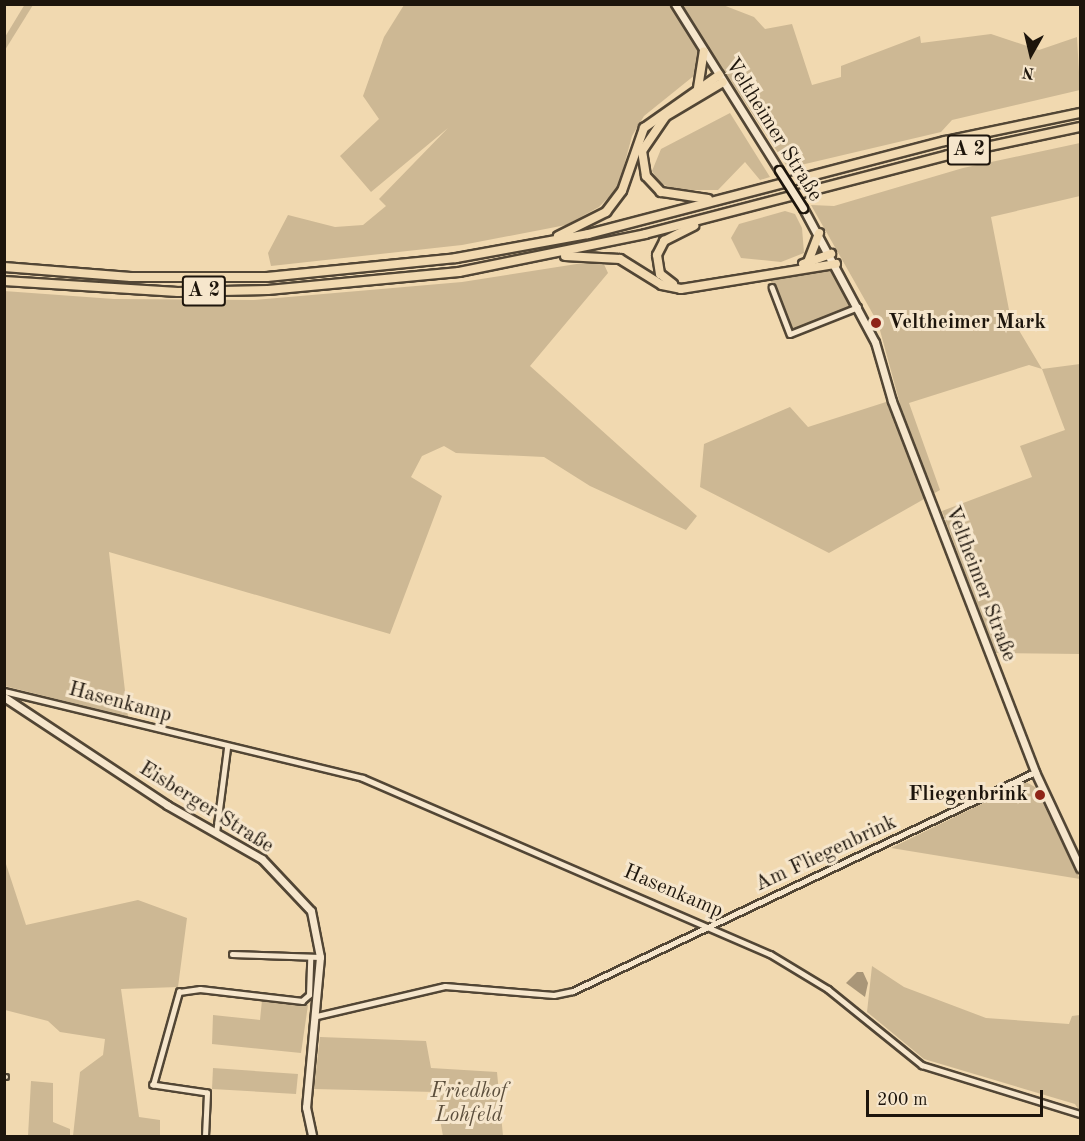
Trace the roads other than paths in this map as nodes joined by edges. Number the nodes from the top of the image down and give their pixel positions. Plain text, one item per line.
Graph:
1 (675, 4) edge
2 (704, 51) junction
3 (721, 79) junction
4 (698, 88) junction
5 (1080, 113) edge
6 (1080, 127) edge
7 (724, 199) junction
8 (723, 213) junction
9 (819, 233) junction
10 (535, 244) junction
11 (831, 254) junction
12 (547, 257) junction
13 (808, 262) junction
14 (836, 264) junction
15 (4, 267) edge
16 (793, 268) junction
17 (4, 281) edge
18 (772, 287) dead end
19 (694, 288) junction
20 (858, 307) junction
21 (4, 691) edge
22 (4, 697) edge
23 (227, 748) junction
24 (1035, 772) junction
25 (216, 833) junction
26 (1080, 868) edge
27 (713, 926) junction
28 (232, 954) dead end
29 (320, 957) junction
30 (310, 958) junction
31 (317, 1016) junction
32 (1080, 1114) edge
33 (205, 1137) edge
34 (312, 1137) edge

1 - 2 main road, Veltheimer Straße
2 - 3 main road, Veltheimer Straße
2 - 4 highway
3 - 4 highway
3 - 7 highway
3 - 9 main road, Veltheimer Straße, bridge
4 - 10 highway
5 - 7 highway, A 2
6 - 8 highway, A 2
7 - 10 highway, A 2
8 - 12 highway, A 2
8 - 19 highway
9 - 11 main road, Veltheimer Straße
9 - 13 highway
10 - 15 highway, A 2
11 - 13 highway
11 - 14 main road, Veltheimer Straße
12 - 17 highway, A 2
12 - 19 highway
13 - 16 highway
14 - 16 highway
14 - 20 main road, Veltheimer Straße
16 - 19 highway
18 - 20 street
20 - 24 main road, Veltheimer Straße
21 - 23 street, Hasenkamp
22 - 25 main road, Eisberger Straße
23 - 25 street
23 - 27 street, Hasenkamp
24 - 26 main road, Veltheimer Straße
24 - 27 street, Am Fliegenbrink
25 - 29 main road, Eisberger Straße
27 - 31 street, Am Fliegenbrink
27 - 32 street, Hasenkamp
28 - 30 street
29 - 30 street
29 - 31 main road, Eisberger Straße
30 - 33 street
31 - 34 main road, Eisberger Straße

